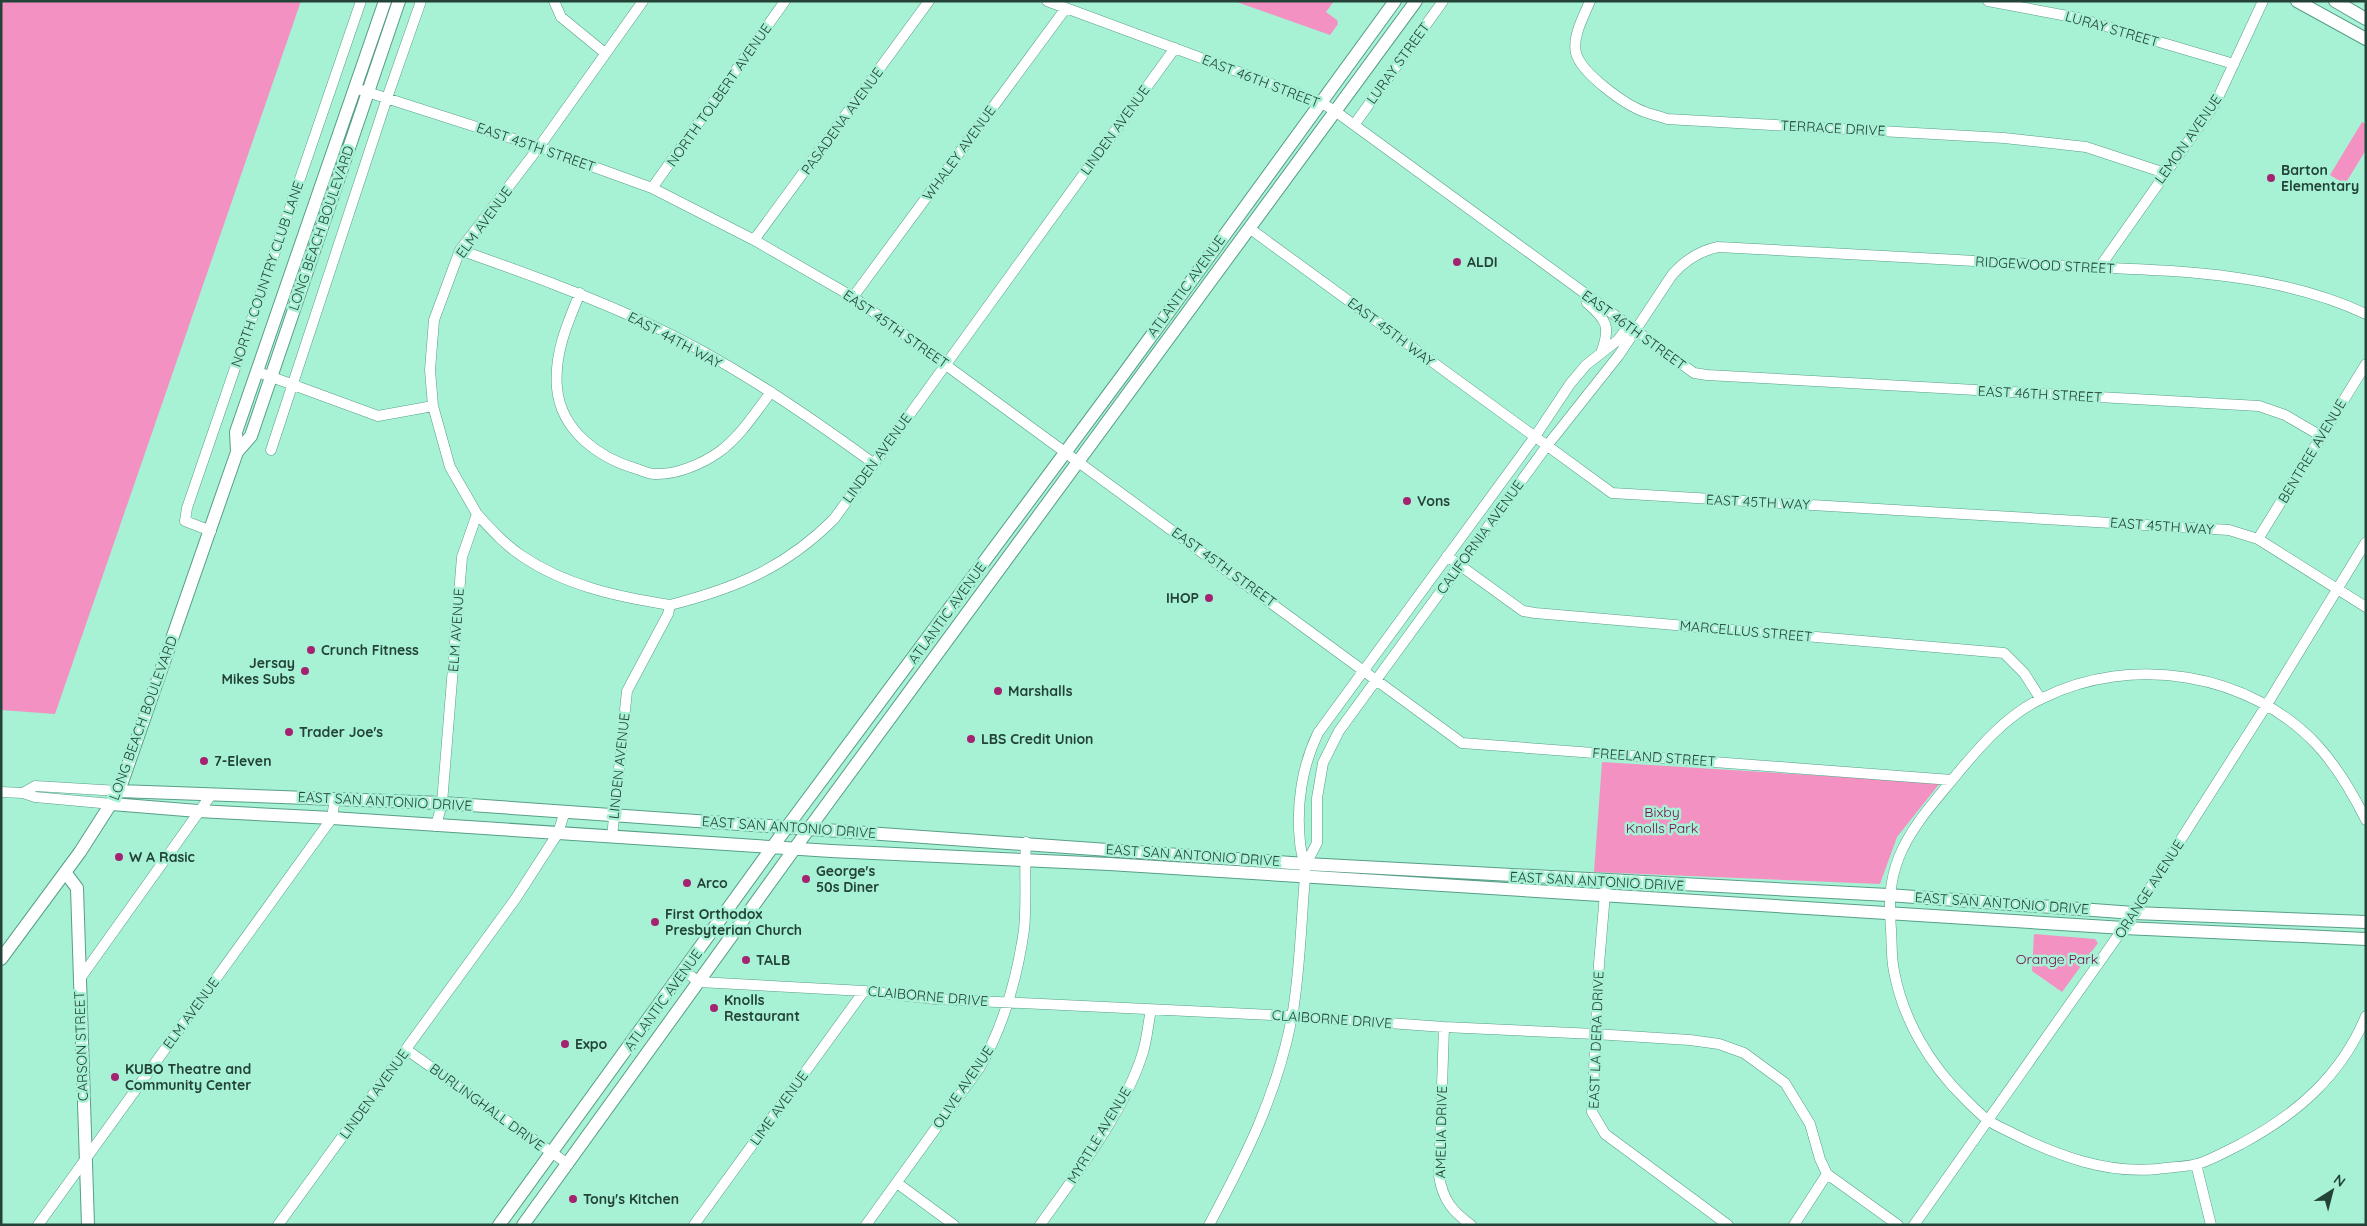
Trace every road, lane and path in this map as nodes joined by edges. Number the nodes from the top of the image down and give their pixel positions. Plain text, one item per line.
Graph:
1 (360, 1) edge
2 (385, 1) edge
3 (399, 1) edge
4 (421, 1) edge
5 (554, 1) edge
6 (644, 1) edge
7 (785, 1) edge
8 (929, 1) edge
9 (1047, 1) edge
10 (1395, 1) edge
11 (1416, 1) edge
12 (1443, 1) edge
13 (1590, 1) edge
14 (1988, 1) edge
15 (2263, 1) edge
16 (2297, 1) edge
17 (2335, 1) edge
18 (1066, 8) junction
19 (2366, 19) edge
20 (2366, 39) edge
21 (1174, 48) junction
22 (605, 53) junction
23 (2234, 64) junction
24 (362, 90) junction
25 (387, 98) junction
26 (1320, 102) junction
27 (1335, 111) junction
28 (1354, 125) junction
29 (539, 147) junction
30 (2165, 173) junction
31 (652, 188) junction
32 (1249, 228) junction
33 (754, 240) junction
34 (1718, 247) joint
35 (460, 250) junction
36 (2099, 268) junction
37 (1581, 291) junction
38 (580, 293) junction
39 (853, 298) junction
40 (2366, 314) edge
41 (1632, 327) junction
42 (1601, 353) junction
43 (945, 364) junction
44 (2366, 364) edge
45 (258, 372) junction
46 (271, 376) junction
47 (292, 384) junction
48 (771, 392) junction
49 (433, 406) junction
50 (2321, 436) junction
51 (1534, 438) junction
52 (1546, 447) junction
53 (270, 450) dead end
54 (238, 452) junction
55 (1066, 452) junction
56 (1078, 461) junction
57 (874, 462) junction
58 (477, 514) junction
59 (211, 531) junction
60 (2258, 539) junction
61 (2366, 542) edge
62 (1447, 556) junction
63 (1459, 565) junction
64 (2336, 589) junction
65 (670, 605) junction
66 (2366, 607) edge
67 (1363, 670) junction
68 (1376, 680) junction
69 (2040, 698) junction
70 (2266, 706) junction
71 (1952, 780) junction
72 (1, 792) edge
73 (119, 792) junction
74 (23, 793) junction
75 (211, 795) junction
76 (335, 798) junction
77 (442, 802) junction
78 (112, 804) junction
79 (198, 811) junction
80 (565, 811) junction
81 (613, 814) junction
82 (332, 818) junction
83 (2366, 820) edge
84 (436, 826) junction
85 (787, 827) junction
86 (808, 830) junction
87 (558, 833) junction
88 (612, 837) junction
89 (1026, 842) junction
90 (774, 848) junction
91 (794, 849) junction
92 (1025, 862) junction
93 (1306, 870) junction
94 (65, 872) junction
95 (1606, 882) junction
96 (1888, 895) junction
97 (1604, 896) junction
98 (1890, 912) junction
99 (2134, 913) junction
100 (2366, 922) edge
101 (2124, 928) junction
102 (2366, 939) edge
103 (6, 946) edge
104 (1, 959) edge
105 (683, 970) junction
106 (79, 980) junction
107 (699, 982) junction
108 (864, 991) junction
109 (1010, 1002) junction
110 (1151, 1010) junction
111 (1292, 1016) junction
112 (2366, 1016) edge
113 (1444, 1026) junction
114 (1595, 1034) junction
115 (406, 1050) junction
116 (1987, 1120) junction
117 (551, 1154) junction
118 (86, 1158) junction
119 (568, 1164) junction
120 (2196, 1164) junction
121 (1827, 1174) junction
122 (897, 1183) junction
123 (38, 1225) edge
124 (88, 1225) edge
125 (278, 1225) edge
126 (499, 1225) edge
127 (523, 1225) edge
128 (694, 1225) edge
129 (866, 1225) edge
130 (954, 1225) edge
131 (1040, 1225) edge
132 (1209, 1225) edge
133 (1471, 1225) edge
134 (1728, 1225) edge
135 (1794, 1225) edge
136 (1898, 1225) edge
137 (1914, 1225) edge
138 (2211, 1225) edge

1 - 59 street, NORTH COUNTRY CLUB LANE
2 - 24 main road, LONG BEACH BOULEVARD
3 - 24 main road, LONG BEACH BOULEVARD
4 - 25 street
5 - 22 street
6 - 22 street, ELM AVENUE
7 - 31 street, NORTH TOLBERT AVENUE
8 - 33 street, PASADENA AVENUE
9 - 18 street, EAST 46TH STREET
10 - 26 main road, ATLANTIC AVENUE
11 - 27 main road, ATLANTIC AVENUE
12 - 28 street, LURAY STREET
13 - 30 street, TERRACE DRIVE
14 - 23 street, LURAY STREET
15 - 23 street, LEMON AVENUE
16 - 20 main road
17 - 19 main road
18 - 21 street, EAST 46TH STREET
18 - 39 street, WHALEY AVENUE
21 - 26 street, EAST 46TH STREET
21 - 43 street, LINDEN AVENUE
22 - 29 street, ELM AVENUE
23 - 30 street, LEMON AVENUE
24 - 25 street, EAST 45TH STREET
24 - 45 main road, LONG BEACH BOULEVARD
24 - 46 main road, LONG BEACH BOULEVARD
25 - 29 street, EAST 45TH STREET
25 - 47 street
26 - 27 street, EAST 46TH STREET
26 - 55 main road, ATLANTIC AVENUE
27 - 28 street, EAST 46TH STREET
27 - 32 main road, ATLANTIC AVENUE
28 - 37 street, EAST 46TH STREET
29 - 31 street, EAST 45TH STREET
29 - 35 street, ELM AVENUE
30 - 36 street, LEMON AVENUE
31 - 33 street, EAST 45TH STREET
32 - 51 street, EAST 45TH WAY
32 - 56 main road, ATLANTIC AVENUE
33 - 39 street, EAST 45TH STREET
34 - 36 street, RIDGEWOOD STREET
34 - 41 street, CALIFORNIA AVENUE
35 - 38 street, EAST 44TH WAY
35 - 49 street, ELM AVENUE
36 - 40 street, RIDGEWOOD STREET
37 - 41 street, EAST 46TH STREET
37 - 42 street
38 - 48 street, EAST 44TH WAY
38 - 48 street
39 - 43 street, EAST 45TH STREET
41 - 42 street, CALIFORNIA AVENUE
41 - 50 street, EAST 46TH STREET
41 - 52 street, CALIFORNIA AVENUE
42 - 51 street, CALIFORNIA AVENUE
43 - 55 street, EAST 45TH STREET
43 - 57 street, LINDEN AVENUE
44 - 50 street, BENTREE AVENUE
45 - 46 street
45 - 54 main road, LONG BEACH BOULEVARD
46 - 47 street
46 - 54 main road, LONG BEACH BOULEVARD
47 - 49 street
47 - 53 street
48 - 57 street, EAST 44TH WAY
49 - 58 street, ELM AVENUE
50 - 60 street, BENTREE AVENUE
51 - 52 street, EAST 45TH WAY
51 - 62 street, CALIFORNIA AVENUE
52 - 60 street, EAST 45TH WAY
52 - 63 street, CALIFORNIA AVENUE
54 - 59 main road, LONG BEACH BOULEVARD
55 - 56 street, EAST 45TH STREET
55 - 85 main road, ATLANTIC AVENUE
56 - 67 street, EAST 45TH STREET
56 - 86 main road, ATLANTIC AVENUE
57 - 65 street, LINDEN AVENUE
58 - 65 street
58 - 77 street, ELM AVENUE
59 - 73 main road, LONG BEACH BOULEVARD
60 - 64 street, EAST 45TH WAY
61 - 64 street, ORANGE AVENUE
62 - 63 street, MARCELLUS STREET
62 - 67 street, CALIFORNIA AVENUE
63 - 68 street, CALIFORNIA AVENUE
63 - 69 street, MARCELLUS STREET
64 - 66 street, EAST 45TH WAY
64 - 70 street, ORANGE AVENUE
65 - 81 street, LINDEN AVENUE
67 - 68 street, EAST 45TH STREET
67 - 93 street, CALIFORNIA AVENUE
68 - 71 street, FREELAND STREET
68 - 93 street, CALIFORNIA AVENUE
69 - 70 street
69 - 71 street
70 - 83 street
70 - 99 street, ORANGE AVENUE
71 - 96 street
72 - 74 street, EAST SAN ANTONIO DRIVE
73 - 74 street, EAST SAN ANTONIO DRIVE
73 - 75 main road, EAST SAN ANTONIO DRIVE
73 - 78 main road, LONG BEACH BOULEVARD
74 - 78 street, EAST SAN ANTONIO DRIVE
75 - 76 main road, EAST SAN ANTONIO DRIVE
75 - 79 street
76 - 77 main road, EAST SAN ANTONIO DRIVE
76 - 82 street, ELM AVENUE
77 - 80 main road, EAST SAN ANTONIO DRIVE
77 - 84 street, ELM AVENUE
78 - 79 main road, EAST SAN ANTONIO DRIVE
78 - 94 main road, LONG BEACH BOULEVARD
79 - 82 main road, EAST SAN ANTONIO DRIVE
79 - 106 street
80 - 81 main road, EAST SAN ANTONIO DRIVE
80 - 87 street, LINDEN AVENUE
81 - 85 main road, EAST SAN ANTONIO DRIVE
81 - 88 street, LINDEN AVENUE
82 - 84 main road, EAST SAN ANTONIO DRIVE
82 - 118 street, ELM AVENUE
84 - 87 main road, EAST SAN ANTONIO DRIVE
85 - 86 main road, EAST SAN ANTONIO DRIVE
85 - 90 main road, ATLANTIC AVENUE
86 - 89 main road, EAST SAN ANTONIO DRIVE
86 - 91 main road, ATLANTIC AVENUE
87 - 88 main road, EAST SAN ANTONIO DRIVE
87 - 115 street, LINDEN AVENUE
88 - 90 main road, EAST SAN ANTONIO DRIVE
89 - 92 street, OLIVE AVENUE
89 - 93 main road, EAST SAN ANTONIO DRIVE
90 - 91 main road, EAST SAN ANTONIO DRIVE
90 - 105 main road, ATLANTIC AVENUE
91 - 92 main road, EAST SAN ANTONIO DRIVE
91 - 107 main road, ATLANTIC AVENUE
92 - 93 main road, EAST SAN ANTONIO DRIVE
92 - 109 street, OLIVE AVENUE
93 - 95 main road, EAST SAN ANTONIO DRIVE
93 - 97 main road, EAST SAN ANTONIO DRIVE
93 - 111 street, CALIFORNIA AVENUE
94 - 103 main road, LONG BEACH BOULEVARD
94 - 106 main road, CARSON STREET
95 - 96 main road, EAST SAN ANTONIO DRIVE
95 - 97 street, EAST LA DERA DRIVE
96 - 98 street
96 - 99 main road, EAST SAN ANTONIO DRIVE
97 - 98 main road, EAST SAN ANTONIO DRIVE
97 - 114 street, EAST LA DERA DRIVE
98 - 101 main road, EAST SAN ANTONIO DRIVE
98 - 116 street
99 - 100 main road, EAST SAN ANTONIO DRIVE
99 - 101 street, ORANGE AVENUE
101 - 102 main road, EAST SAN ANTONIO DRIVE
101 - 116 street, ORANGE AVENUE
103 - 104 main road, LONG BEACH BOULEVARD
105 - 107 street
105 - 117 main road, ATLANTIC AVENUE
106 - 118 main road, CARSON STREET
107 - 108 street, CLAIBORNE DRIVE
107 - 119 main road, ATLANTIC AVENUE
108 - 109 street, CLAIBORNE DRIVE
108 - 128 street, LIME AVENUE
109 - 110 street, CLAIBORNE DRIVE
109 - 122 street, OLIVE AVENUE
110 - 111 street, CLAIBORNE DRIVE
110 - 131 street, MYRTLE AVENUE
111 - 113 street, CLAIBORNE DRIVE
111 - 132 street, CALIFORNIA AVENUE
112 - 120 street
113 - 114 street, CLAIBORNE DRIVE
113 - 133 street, AMELIA DRIVE
114 - 121 street, CLAIBORNE DRIVE
114 - 134 street, EAST LA DERA DRIVE
115 - 117 street, BURLINGHALL DRIVE
115 - 125 street, LINDEN AVENUE
116 - 120 street
116 - 137 street, ORANGE AVENUE
117 - 119 street, BURLINGHALL DRIVE
117 - 126 main road, ATLANTIC AVENUE
118 - 123 street, ELM AVENUE
118 - 124 main road, CARSON STREET
119 - 127 main road, ATLANTIC AVENUE
120 - 138 street
121 - 135 street
121 - 136 street
122 - 129 street, OLIVE AVENUE
122 - 130 street

